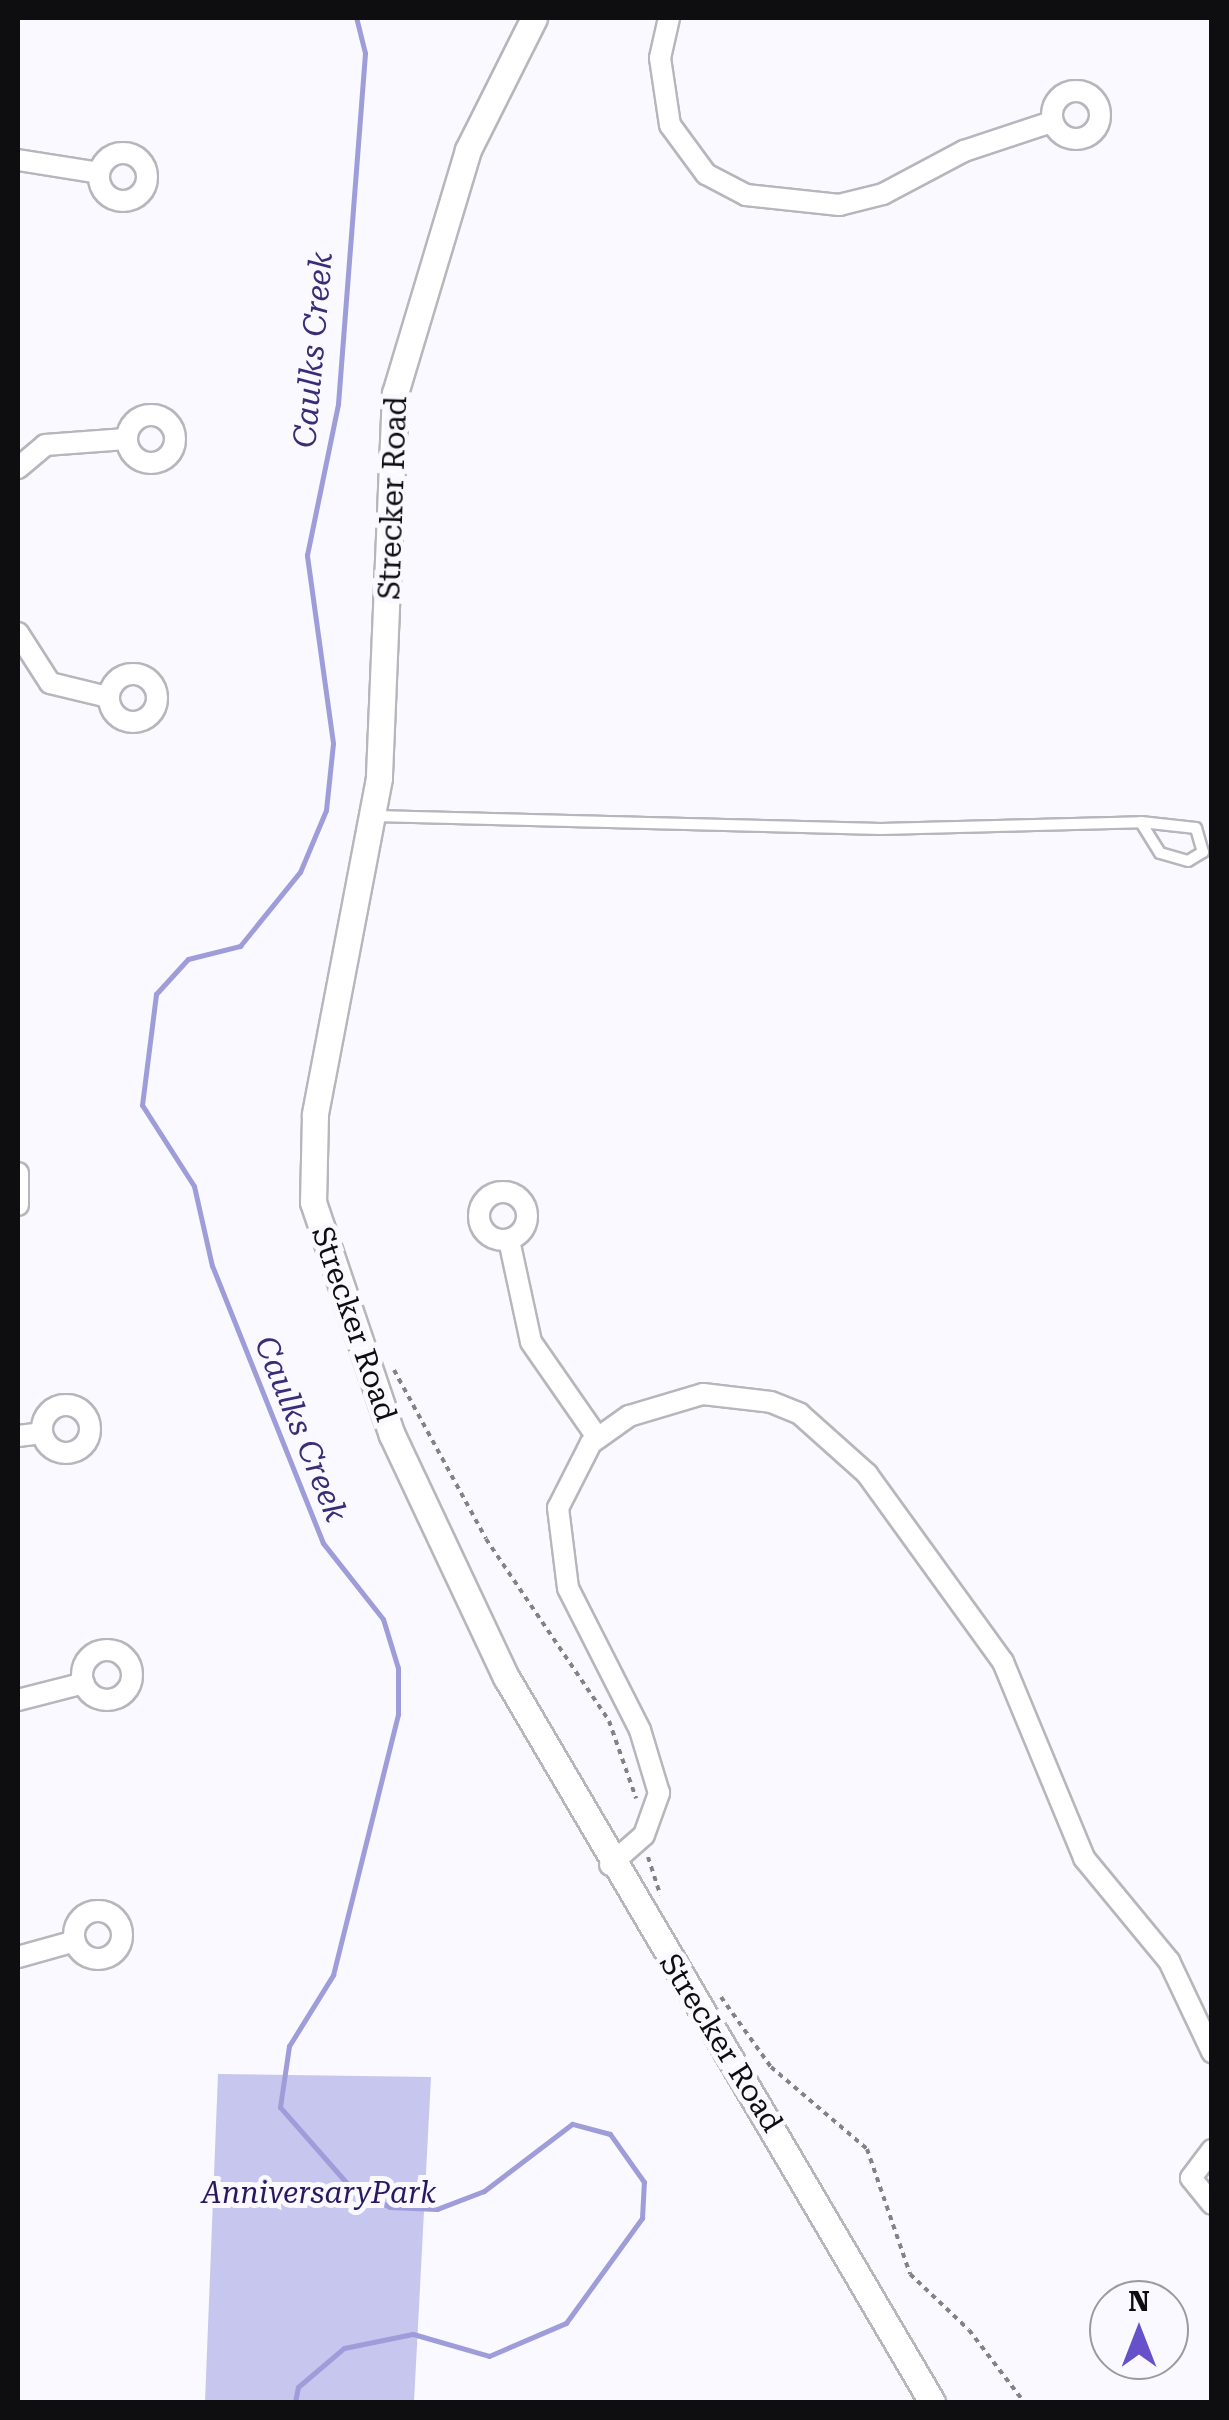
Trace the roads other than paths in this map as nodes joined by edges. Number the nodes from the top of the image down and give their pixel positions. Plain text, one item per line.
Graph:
1 (534, 18) edge
2 (669, 18) edge
3 (1048, 124) dead end
4 (18, 160) edge
5 (99, 173) dead end
6 (126, 439) dead end
7 (18, 468) edge
8 (18, 633) edge
9 (108, 697) dead end
10 (374, 816) junction
11 (1141, 822) junction
12 (18, 1174) edge
13 (18, 1205) edge
14 (508, 1240) dead end
15 (42, 1433) dead end
16 (18, 1436) edge
17 (597, 1436) junction
18 (84, 1683) dead end
19 (18, 1700) edge
20 (610, 1866) junction
21 (75, 1941) dead end
22 (18, 1958) edge
23 (1212, 2052) edge
24 (1212, 2150) edge
25 (1212, 2204) edge
26 (932, 2402) edge

1 - 10 street, Strecker Road
2 - 3 street
4 - 5 street
6 - 7 street
8 - 9 street
10 - 11 lane
10 - 20 street, Strecker Road
11 - 11 lane
12 - 13 street
14 - 17 street
15 - 16 street
17 - 20 street
17 - 23 street
18 - 19 street
20 - 26 street, Strecker Road
21 - 22 street
24 - 25 street

